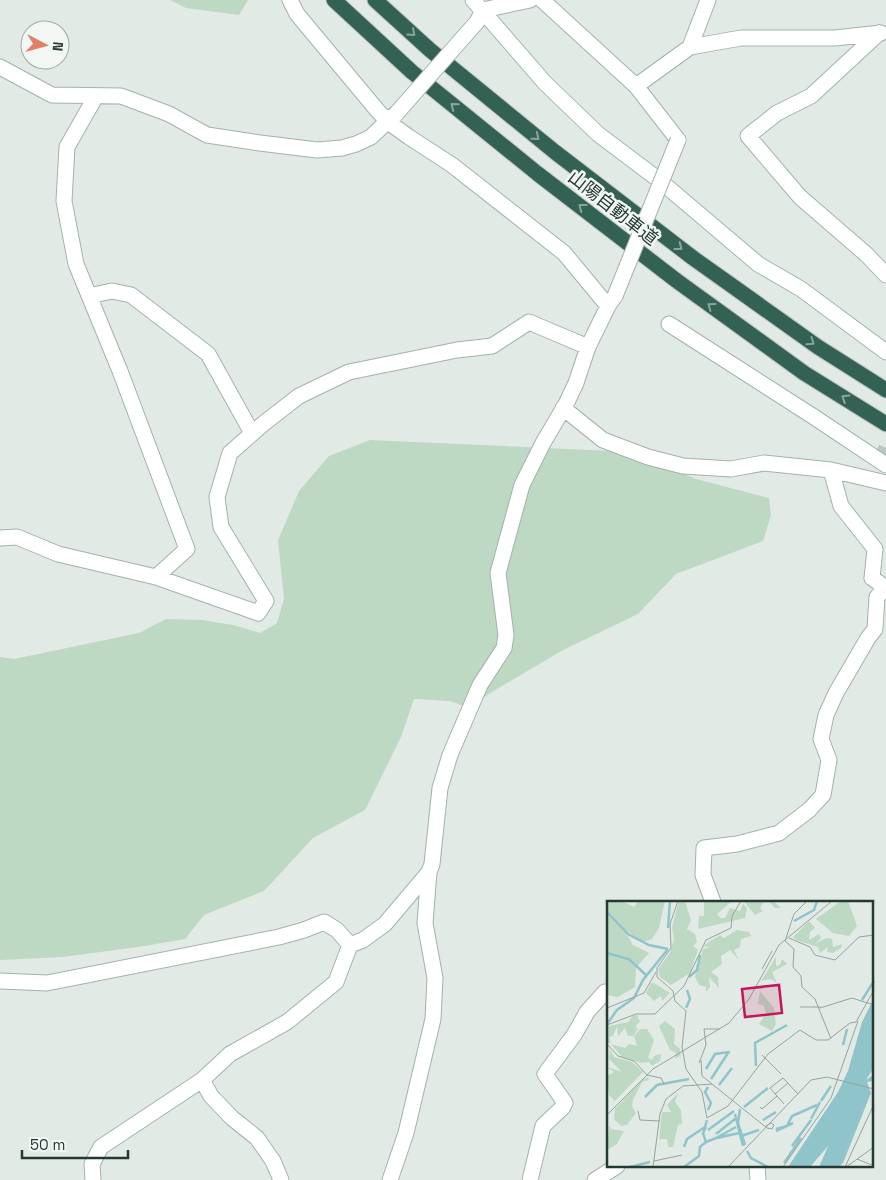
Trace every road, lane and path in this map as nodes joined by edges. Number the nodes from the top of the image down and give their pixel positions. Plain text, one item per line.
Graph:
1 (290, 0) edge
2 (334, 0) edge
3 (376, 0) edge
4 (530, 0) edge
5 (542, 0) edge
6 (708, 0) edge
7 (477, 11) edge
8 (883, 33) edge
9 (690, 47) junction
10 (0, 67) edge
11 (636, 86) junction
12 (96, 96) junction
13 (391, 118) junction
14 (886, 275) edge
15 (89, 296) junction
16 (612, 301) junction
17 (669, 324) dead end
18 (588, 347) junction
19 (886, 352) edge
20 (886, 390) edge
21 (563, 408) junction
22 (886, 424) edge
23 (252, 433) junction
24 (886, 465) edge
25 (831, 470) junction
26 (886, 483) edge
27 (0, 538) edge
28 (156, 576) junction
29 (429, 872) junction
30 (713, 901) edge
31 (350, 946) junction
32 (0, 981) edge
33 (607, 993) edge
34 (202, 1080) junction
35 (614, 1168) edge
36 (93, 1180) edge
37 (281, 1180) edge
38 (390, 1180) edge
39 (530, 1180) edge
40 (595, 1180) edge

1 - 13 street
22 -> 2 highway, 山陽自動車道
3 -> 20 highway, 山陽自動車道
4 - 7 street
5 - 11 street
6 - 9 street
7 - 13 street, bridge
7 - 19 street
8 - 9 street
8 - 14 street
9 - 11 street
10 - 12 street
11 - 16 street, bridge
12 - 13 street
12 - 15 street
13 - 16 street
15 - 23 street
15 - 28 street
16 - 18 street
17 - 24 street
18 - 21 street
18 - 23 street
21 - 25 street
21 - 29 street
23 - 28 street
25 - 26 street
25 - 30 street
27 - 28 street
29 - 31 street
29 - 38 street
31 - 32 street
31 - 34 street
33 - 39 street
34 - 36 street
34 - 37 street
35 - 40 street

